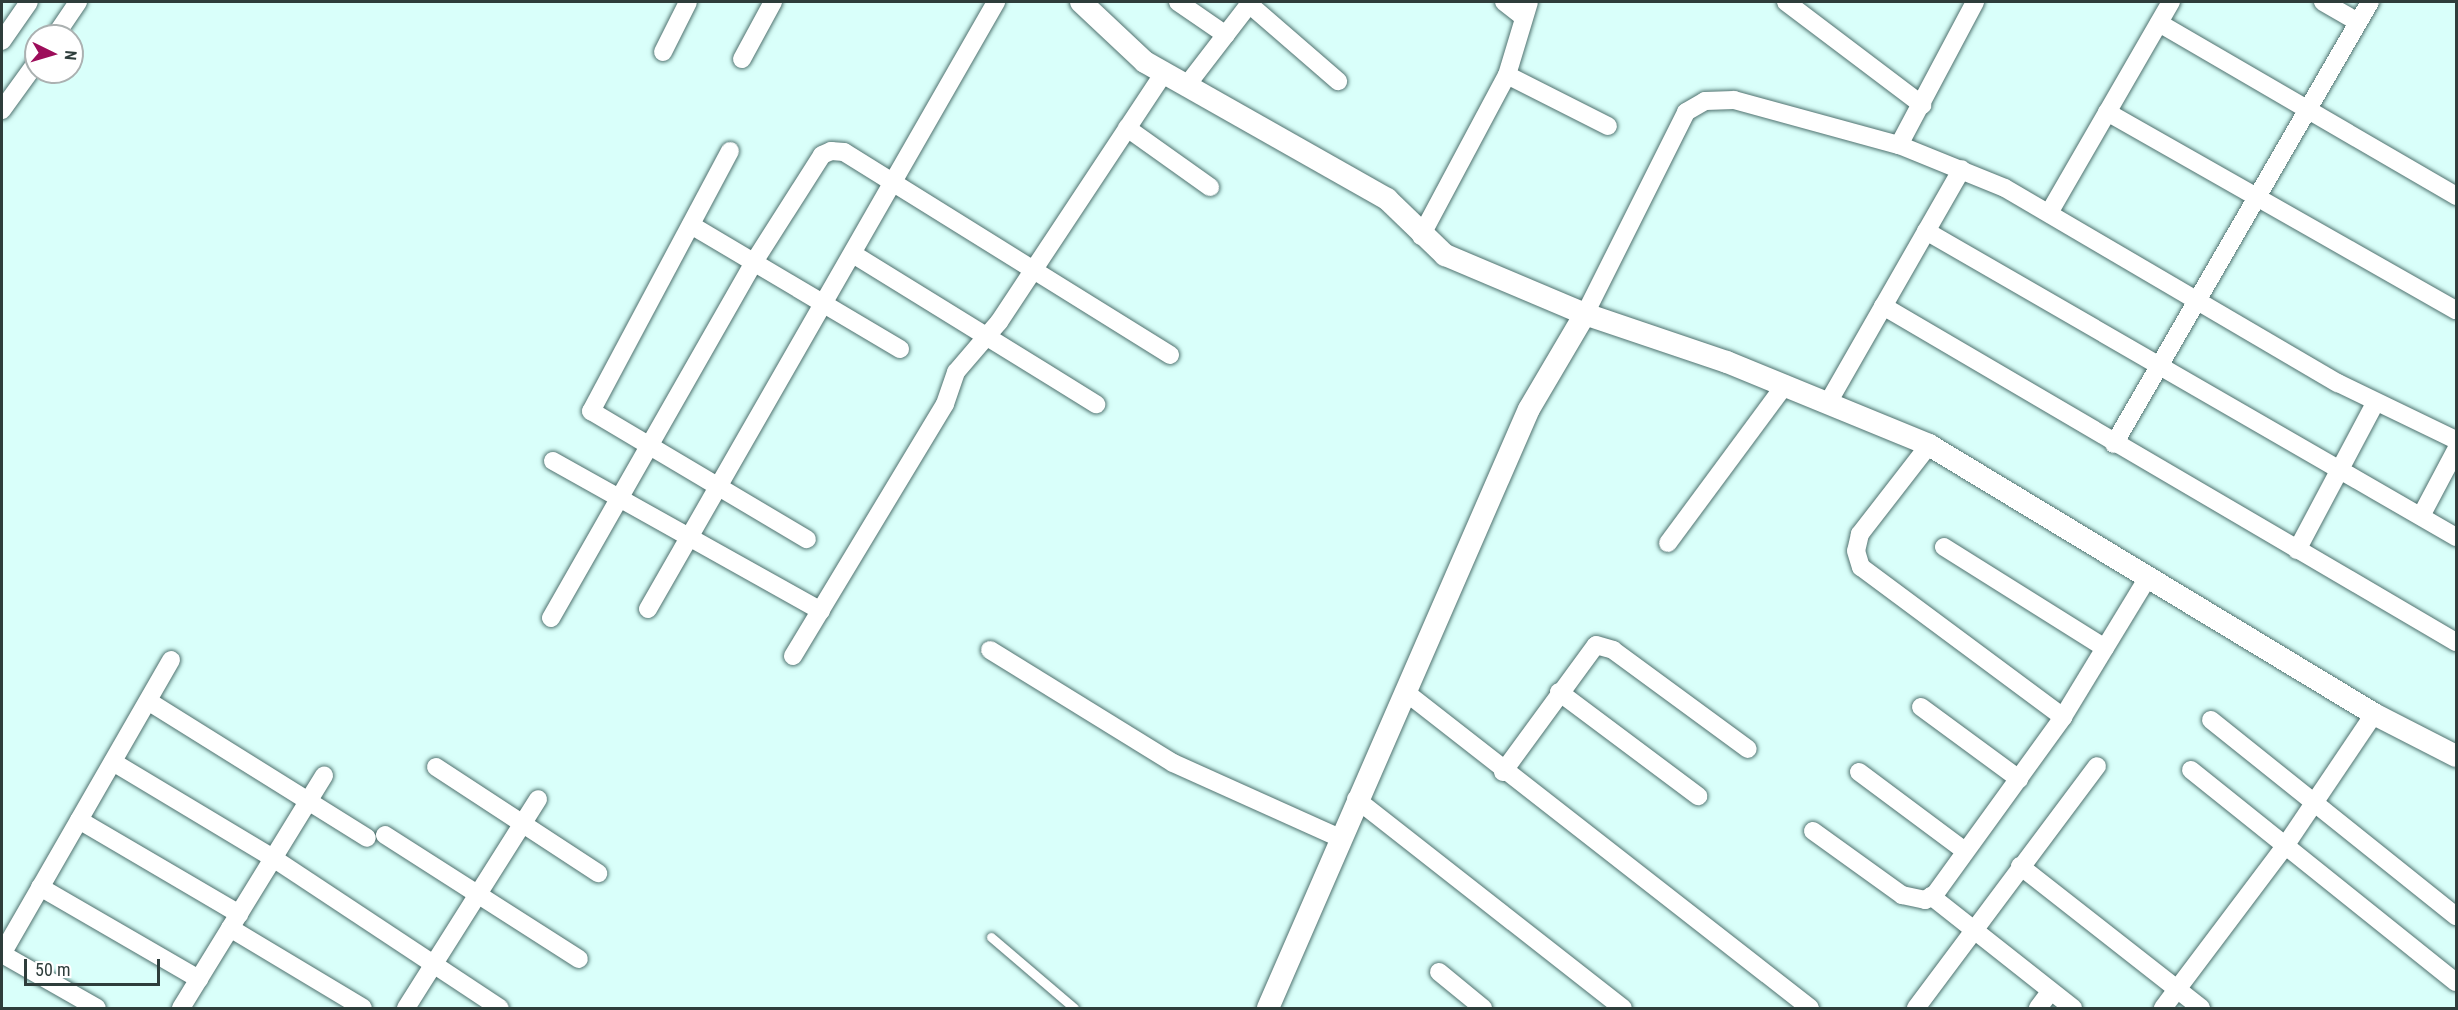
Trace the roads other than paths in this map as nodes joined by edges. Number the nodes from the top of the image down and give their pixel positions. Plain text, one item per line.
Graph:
1 (30, 2) edge
2 (78, 2) edge
3 (688, 2) edge
4 (773, 2) edge
5 (996, 2) edge
6 (1081, 2) edge
7 (1178, 2) edge
8 (1504, 2) edge
9 (1786, 2) edge
10 (1975, 2) edge
11 (2171, 2) edge
12 (2323, 2) edge
13 (2370, 2) edge
14 (1250, 3) edge
15 (1526, 9) edge
16 (2358, 22) junction
17 (2159, 23) junction
18 (63, 24) edge
19 (1226, 35) junction
20 (2, 41) edge
21 (663, 52) dead end
22 (742, 59) dead end
23 (1164, 73) junction
24 (1507, 75) junction
25 (24, 80) edge
26 (1338, 81) dead end
27 (1187, 85) junction
28 (1922, 105) junction
29 (2, 110) edge
30 (2107, 112) junction
31 (2309, 112) junction
32 (1608, 126) dead end
33 (1127, 128) junction
34 (1899, 145) junction
35 (730, 151) dead end
36 (1962, 169) junction
37 (895, 184) junction
38 (1210, 187) dead end
39 (2457, 196) edge
40 (2258, 197) junction
41 (2049, 213) junction
42 (691, 225) junction
43 (1926, 231) junction
44 (1421, 236) junction
45 (853, 254) junction
46 (752, 265) junction
47 (1033, 268) junction
48 (2196, 300) junction
49 (823, 304) junction
50 (1882, 306) junction
51 (2457, 310) edge
52 (1585, 314) junction
53 (986, 336) junction
54 (900, 350) dead end
55 (1170, 355) dead end
56 (2160, 364) junction
57 (1785, 385) junction
58 (1829, 401) junction
59 (2375, 403) junction
60 (1096, 404) dead end
61 (2457, 441) edge
62 (2114, 444) junction
63 (1929, 445) junction
64 (649, 448) junction
65 (2457, 450) edge
66 (553, 461) dead end
67 (2343, 469) junction
68 (718, 486) junction
69 (620, 498) junction
70 (2421, 516) junction
71 (689, 536) junction
72 (2457, 537) edge
73 (807, 538) dead end
74 (1668, 543) dead end
75 (1944, 547) dead end
76 (2297, 550) junction
77 (2146, 579) junction
78 (648, 609) dead end
79 (820, 611) junction
80 (551, 618) dead end
81 (2457, 642) edge
82 (2105, 648) junction
83 (990, 650) dead end
84 (794, 656) dead end
85 (171, 660) dead end
86 (1559, 692) junction
87 (1408, 694) junction
88 (148, 701) junction
89 (1921, 707) dead end
90 (2374, 714) junction
91 (2063, 717) junction
92 (2211, 720) dead end
93 (1748, 749) dead end
94 (2457, 756) edge
95 (113, 762) junction
96 (2097, 766) dead end
97 (436, 767) dead end
98 (2191, 770) dead end
99 (1503, 772) junction
100 (1859, 772) dead end
101 (324, 776) dead end
102 (2019, 779) junction
103 (1698, 796) dead end
104 (538, 799) dead end
105 (1356, 799) junction
106 (309, 800) junction
107 (2315, 801) junction
108 (79, 820) junction
109 (523, 823) junction
110 (1813, 831) dead end
111 (385, 835) dead end
112 (367, 838) dead end
113 (1340, 838) junction
114 (2285, 846) junction
115 (1965, 851) junction
116 (273, 858) junction
117 (2020, 866) junction
118 (598, 873) dead end
119 (40, 887) junction
120 (478, 895) junction
121 (1931, 896) junction
122 (2457, 916) edge
123 (234, 921) junction
124 (1972, 928) junction
125 (991, 937) dead end
126 (2, 954) edge
127 (579, 958) dead end
128 (434, 965) junction
129 (1439, 972) dead end
130 (199, 979) junction
131 (2457, 982) edge
132 (2177, 990) junction
133 (2051, 991) junction
134 (1615, 1006) edge
135 (97, 1008) edge
136 (181, 1008) edge
137 (363, 1008) edge
138 (406, 1008) edge
139 (500, 1008) edge
140 (1074, 1008) edge
141 (1268, 1008) edge
142 (1483, 1008) edge
143 (1810, 1008) edge
144 (1916, 1008) edge
145 (2038, 1008) edge
146 (2073, 1008) edge
147 (2163, 1008) edge
148 (2201, 1008) edge

1 - 20 street
2 - 18 street
3 - 21 street
4 - 22 street
5 - 37 street
6 - 23 street
7 - 19 street
8 - 15 street
9 - 28 street
10 - 28 street
11 - 17 street
12 - 16 street
13 - 16 street
14 - 19 street
14 - 26 street
15 - 24 street
16 - 31 street
17 - 30 street
17 - 31 street
19 - 27 street
23 - 27 street
23 - 33 street
24 - 32 street
24 - 44 street
25 - 29 street
27 - 44 street
28 - 34 street
30 - 40 street
30 - 41 street
31 - 39 street
31 - 40 street
33 - 38 street
33 - 47 street
34 - 36 street
34 - 52 street
35 - 42 street
36 - 41 street
36 - 43 street
37 - 45 street
37 - 46 street
37 - 47 street
40 - 48 street
40 - 51 street
41 - 48 street
42 - 46 street
42 - 64 street
43 - 50 street
43 - 56 street
44 - 52 street
45 - 49 street
45 - 53 street
46 - 49 street
46 - 64 street
47 - 53 street
47 - 55 street
48 - 56 street
48 - 59 street
49 - 54 street
49 - 68 street
50 - 58 street
50 - 62 street
52 - 57 street
52 - 87 street
53 - 60 street
53 - 79 street
56 - 62 street
56 - 67 street
57 - 58 street
57 - 74 street
58 - 63 street
59 - 61 street
59 - 67 street
62 - 76 street
63 - 77 street
63 - 91 street
64 - 68 street
64 - 69 street
65 - 70 street
66 - 69 street
67 - 70 street
67 - 76 street
68 - 71 street
68 - 73 street
69 - 71 street
69 - 80 street
70 - 72 street
71 - 78 street
71 - 79 street
75 - 82 street
76 - 81 street
77 - 82 street
77 - 90 street
79 - 84 street
82 - 91 street
83 - 113 street
85 - 88 street
86 - 93 street
86 - 99 street
86 - 103 street
87 - 99 street
87 - 105 street
88 - 95 street
88 - 106 street
89 - 102 street
90 - 94 street
90 - 107 street
91 - 102 street
92 - 107 street
95 - 108 street
95 - 116 street
96 - 117 street
97 - 109 street
98 - 114 street
99 - 143 street
100 - 115 street
101 - 106 street
102 - 115 street
104 - 109 street
105 - 113 street
105 - 134 street
106 - 112 street
106 - 116 street
107 - 114 street
107 - 122 street
108 - 119 street
108 - 123 street
109 - 118 street
109 - 120 street
110 - 121 street
111 - 120 street
113 - 141 street
114 - 131 street
114 - 132 street
115 - 121 street
116 - 123 street
116 - 128 street
117 - 124 street
117 - 132 street
119 - 126 street
119 - 130 street
120 - 127 street
120 - 128 street
121 - 124 street
123 - 130 street
123 - 137 street
124 - 133 street
124 - 144 street
125 - 140 lane
126 - 135 street
128 - 138 street
128 - 139 street
129 - 142 street
130 - 136 street
132 - 147 street
132 - 148 street
133 - 145 street
133 - 146 street

